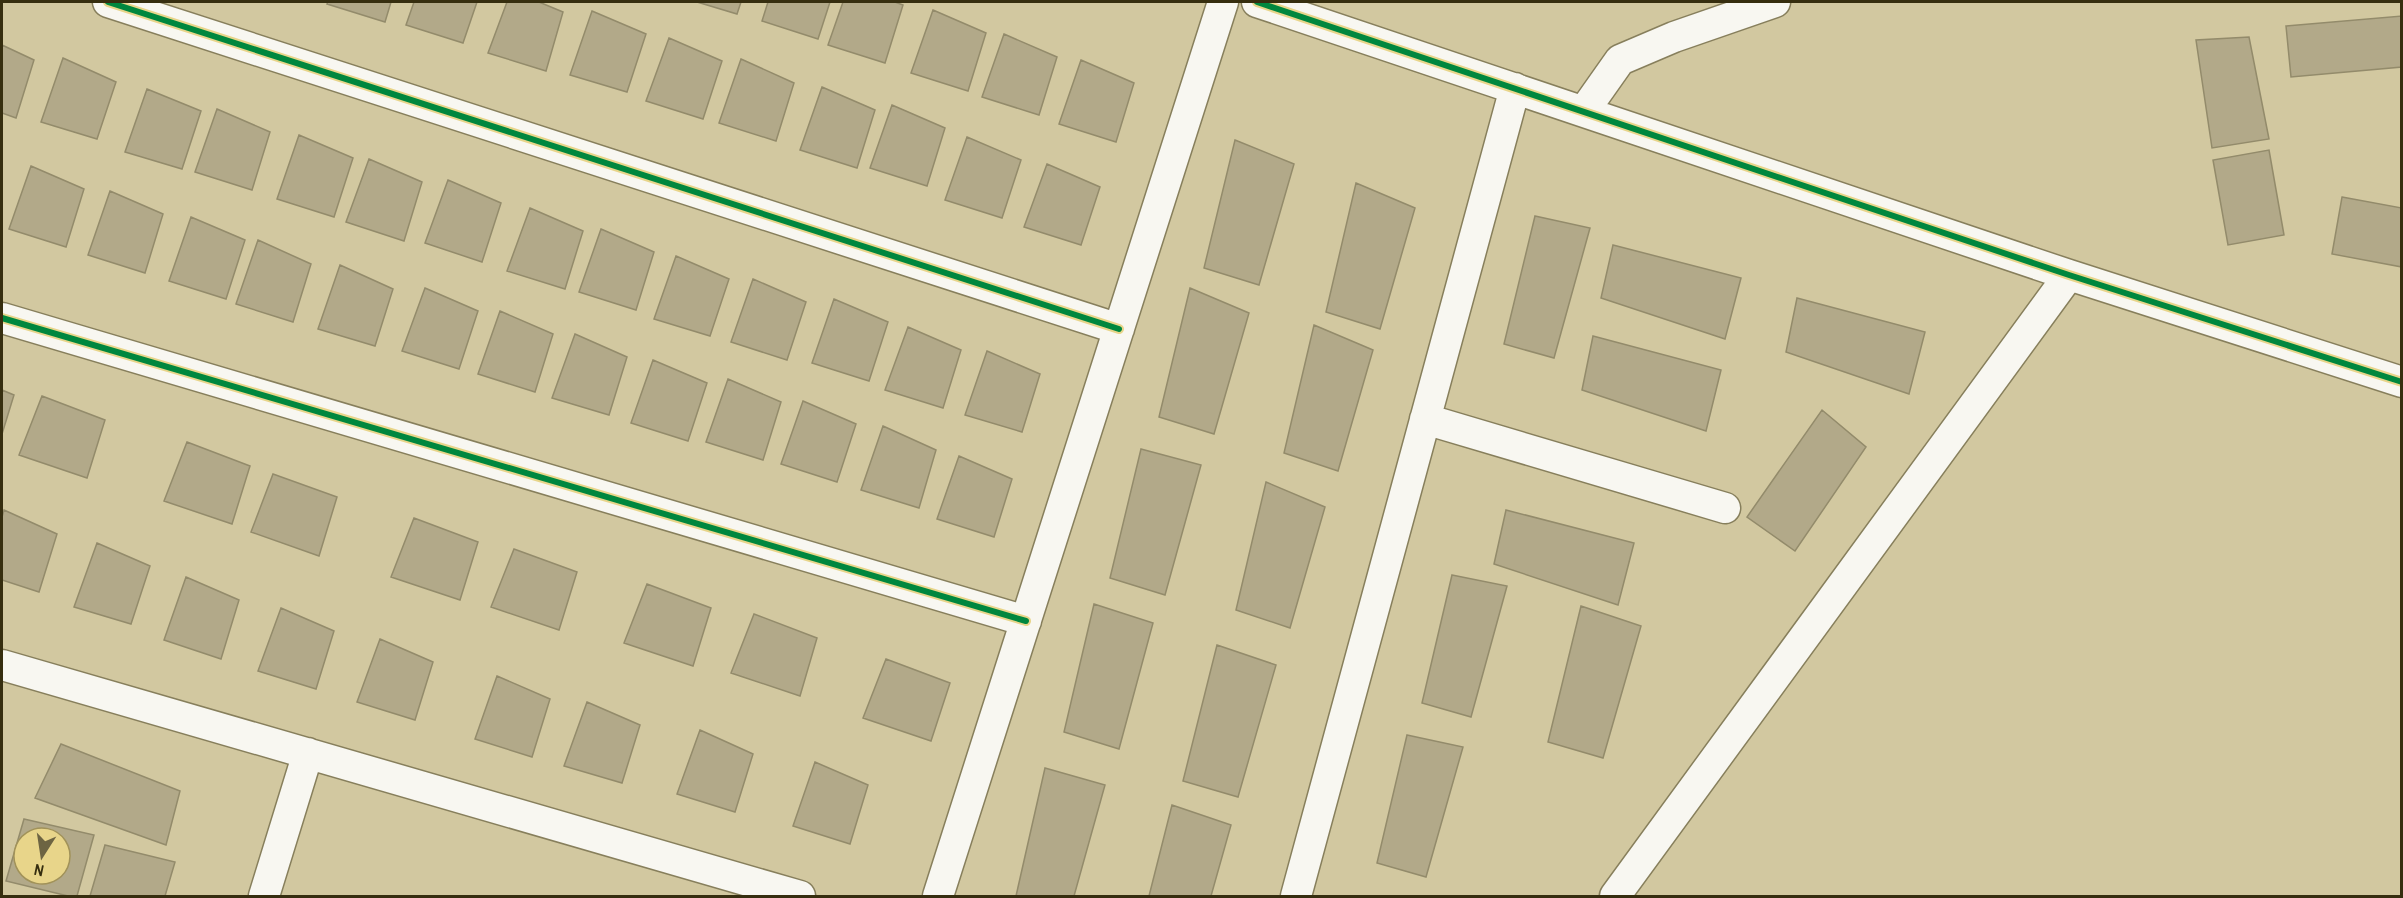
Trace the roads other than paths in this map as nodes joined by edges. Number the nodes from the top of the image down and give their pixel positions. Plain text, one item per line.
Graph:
1 (108, 2) edge
2 (1222, 2) edge
3 (1257, 2) edge
4 (1775, 2) edge
5 (1515, 88) junction
6 (1584, 111) junction
7 (2069, 275) junction
8 (2, 318) edge
9 (1119, 329) junction
10 (2402, 382) edge
11 (1425, 419) junction
12 (1725, 508) dead end
13 (1026, 621) junction
14 (2, 664) edge
15 (308, 753) junction
16 (264, 897) edge
17 (800, 897) edge
18 (938, 897) edge
19 (1296, 897) edge
20 (1615, 897) edge

1 - 9 street
2 - 9 street
3 - 5 street
4 - 6 street
5 - 6 street
5 - 11 street
6 - 7 street
7 - 10 street
7 - 20 street
8 - 13 street
9 - 13 street
11 - 12 street
11 - 19 street
13 - 18 street
14 - 15 street
15 - 16 street
15 - 17 street

